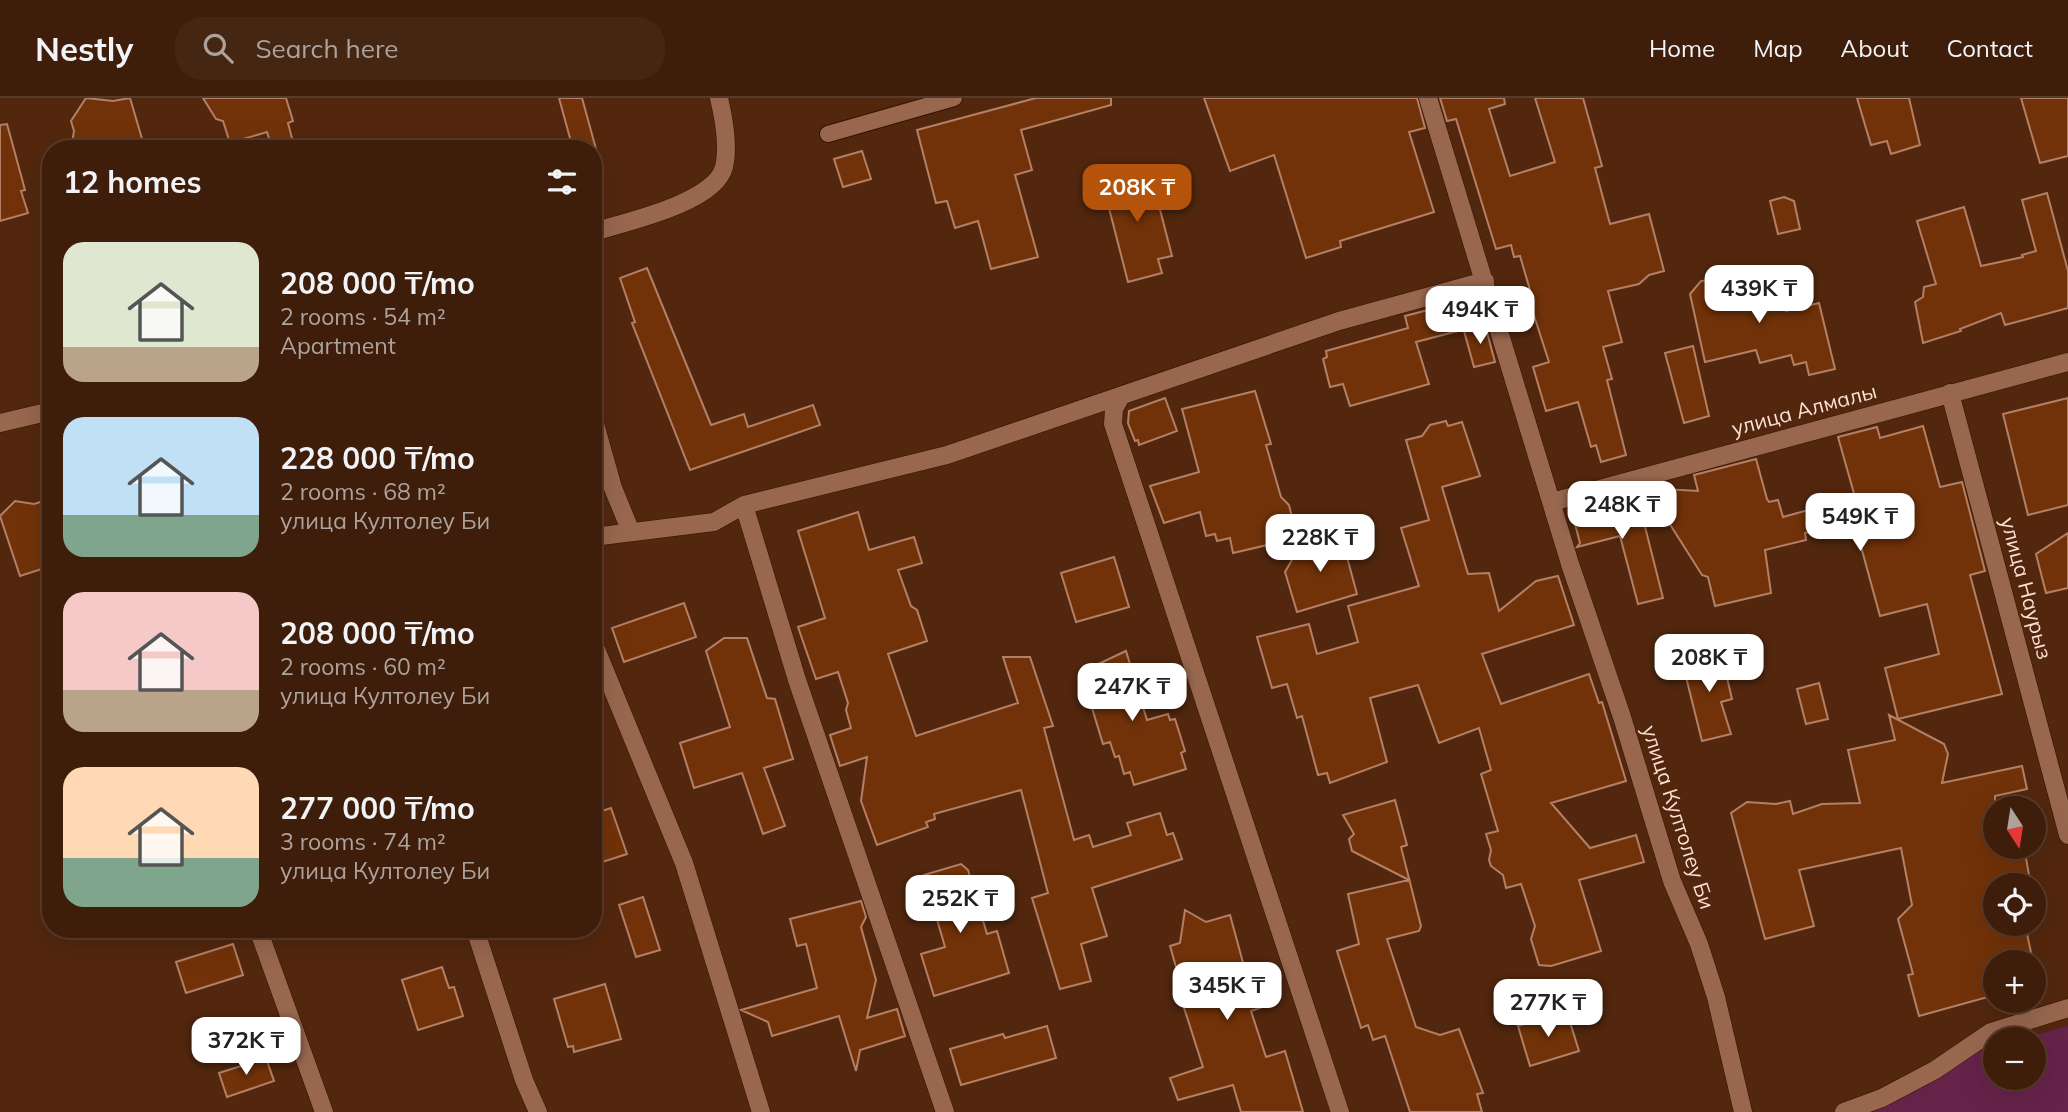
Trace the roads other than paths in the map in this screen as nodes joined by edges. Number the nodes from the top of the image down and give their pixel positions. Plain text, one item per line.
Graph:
1 (719, 98) edge
2 (954, 98) edge
3 (1428, 98) edge
4 (828, 134) dead end
5 (602, 229) edge
6 (1485, 281) junction
7 (2068, 362) edge
8 (1950, 393) junction
9 (1120, 398) junction
10 (42, 413) edge
11 (0, 424) edge
12 (602, 448) edge
13 (1552, 502) junction
14 (744, 505) junction
15 (631, 532) junction
16 (602, 536) edge
17 (602, 664) edge
18 (2068, 835) edge
19 (261, 938) edge
20 (478, 938) edge
21 (2068, 1008) edge
22 (324, 1112) edge
23 (538, 1112) edge
24 (761, 1112) edge
25 (945, 1112) edge
26 (1340, 1112) edge
27 (1743, 1112) edge
28 (1844, 1112) edge

1 - 5 street
2 - 4 lane
3 - 6 street, улица Култолеу Би
6 - 9 street
6 - 13 street, улица Култолеу Би
7 - 8 street, улица Алмалы
8 - 13 street, улица Алмалы
8 - 18 street, улица Наурыз
9 - 14 street
9 - 26 street
10 - 11 street
12 - 15 street
13 - 27 street, улица Култолеу Би
14 - 15 street
14 - 25 street
15 - 16 street
17 - 24 street
19 - 22 street
20 - 23 street
21 - 28 street

